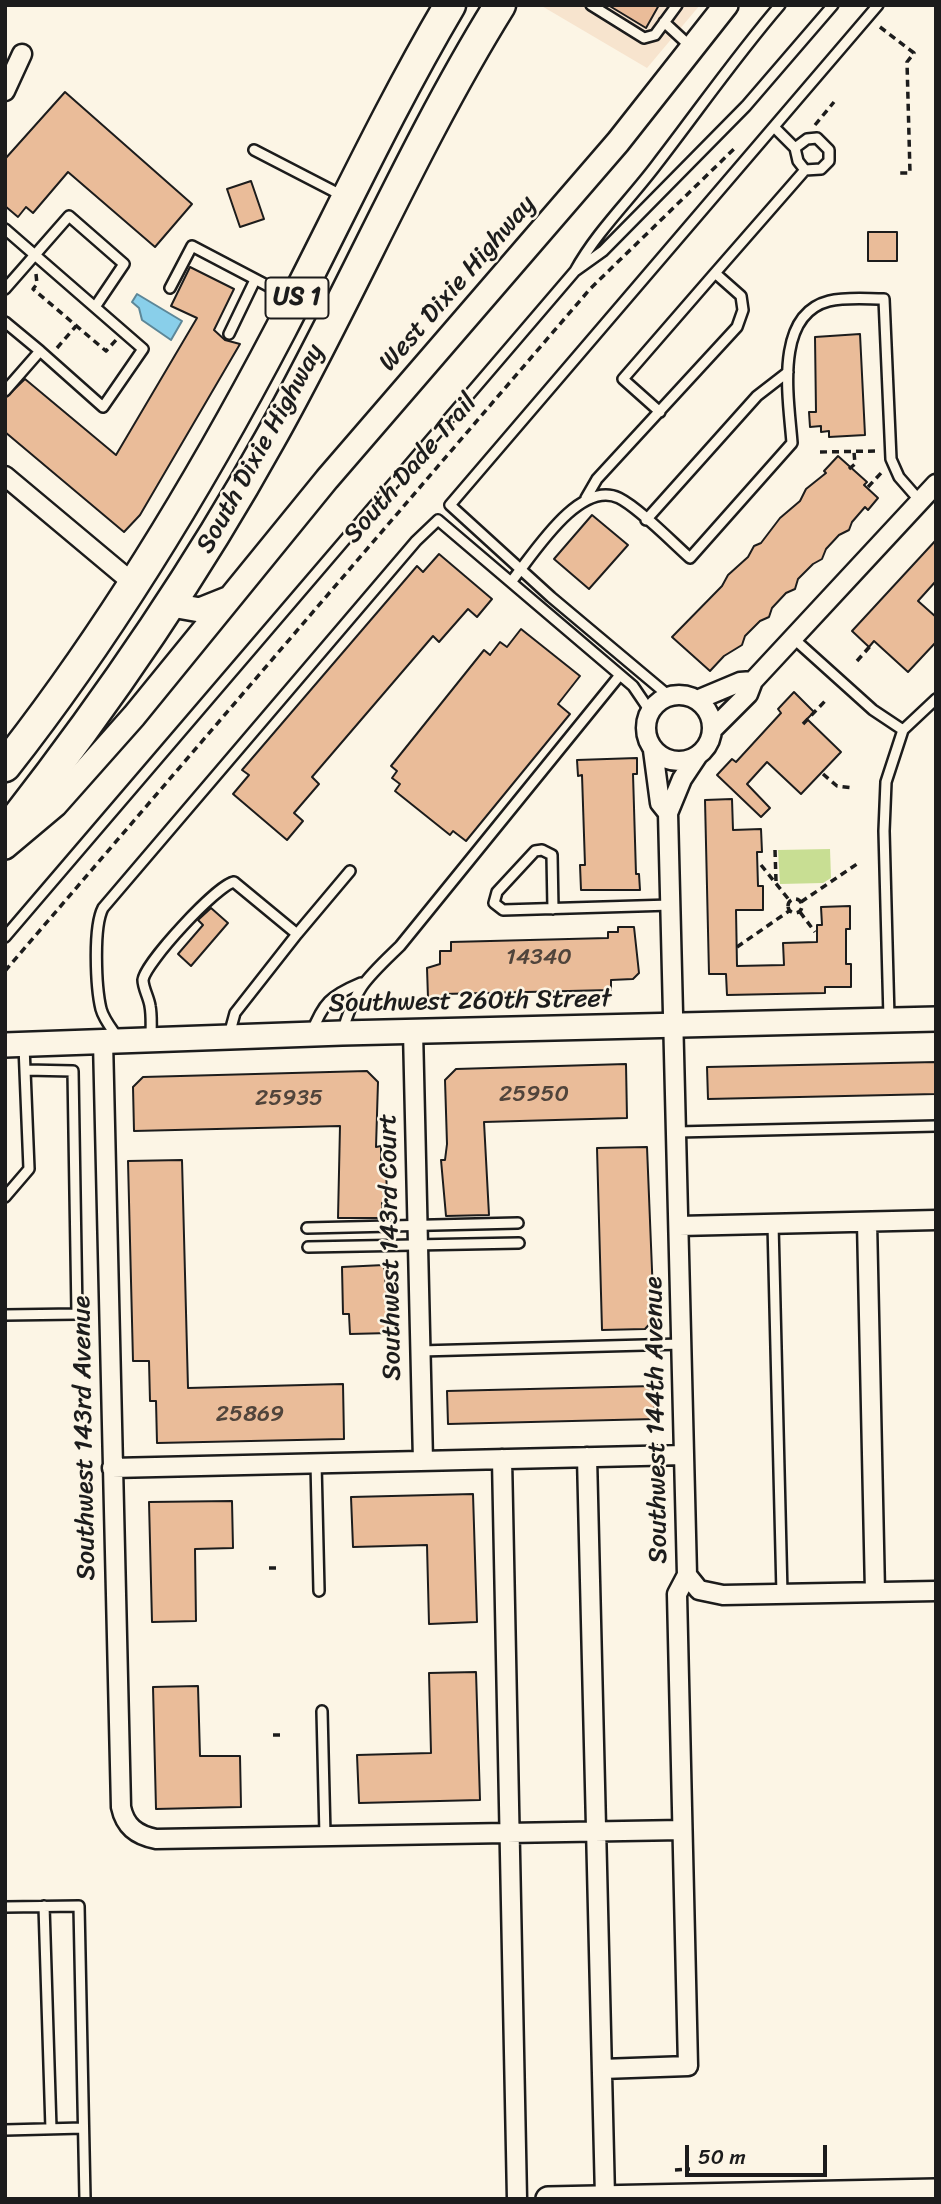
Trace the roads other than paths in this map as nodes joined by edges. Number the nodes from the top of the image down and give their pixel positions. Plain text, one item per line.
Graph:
1 (450, 5) edge
2 (500, 5) edge
3 (591, 5) edge
4 (677, 5) edge
5 (726, 5) edge
6 (780, 5) edge
7 (833, 5) edge
8 (878, 5) edge
9 (664, 22) junction
10 (691, 47) junction
11 (22, 54) dead end
12 (5, 91) edge
13 (774, 127) junction
14 (795, 148) junction
15 (254, 150) dead end
16 (805, 170) junction
17 (348, 198) junction
18 (5, 229) edge
19 (35, 254) junction
20 (575, 271) junction
21 (715, 273) junction
22 (255, 280) junction
23 (170, 288) dead end
24 (5, 289) edge
25 (296, 300) junction
26 (95, 307) junction
27 (5, 322) edge
28 (229, 334) dead end
29 (40, 351) junction
30 (788, 372) junction
31 (5, 391) edge
32 (660, 412) junction
33 (5, 476) edge
34 (936, 484) edge
35 (586, 499) junction
36 (920, 500) junction
37 (450, 505) junction
38 (438, 520) junction
39 (646, 520) junction
40 (521, 570) junction
41 (511, 582) junction
42 (134, 584) junction
43 (230, 598) junction
44 (172, 605) junction
45 (793, 638) junction
46 (620, 675) junction
47 (753, 681) junction
48 (669, 696) junction
49 (936, 699) edge
50 (697, 700) junction
51 (650, 711) junction
52 (712, 730) junction
53 (903, 730) junction
54 (653, 750) junction
55 (698, 755) junction
56 (5, 766) edge
57 (668, 813) junction
58 (5, 833) edge
59 (5, 847) edge
60 (350, 871) dead end
61 (671, 905) junction
62 (553, 909) junction
63 (296, 934) junction
64 (5, 937) edge
65 (361, 983) junction
66 (936, 1019) edge
67 (889, 1020) junction
68 (674, 1025) junction
69 (413, 1031) junction
70 (342, 1033) junction
71 (311, 1034) junction
72 (229, 1037) junction
73 (151, 1039) junction
74 (111, 1040) junction
75 (14, 1045) edge
76 (26, 1070) junction
77 (936, 1126) edge
78 (677, 1132) junction
79 (5, 1197) edge
80 (936, 1220) edge
81 (867, 1222) junction
82 (518, 1223) dead end
83 (774, 1224) junction
84 (417, 1226) junction
85 (679, 1226) junction
86 (307, 1228) dead end
87 (519, 1243) dead end
88 (417, 1244) junction
89 (308, 1247) dead end
90 (5, 1315) edge
91 (682, 1344) junction
92 (420, 1351) junction
93 (684, 1455) junction
94 (587, 1457) junction
95 (502, 1459) junction
96 (423, 1461) junction
97 (316, 1463) junction
98 (112, 1468) junction
99 (687, 1575) junction
100 (319, 1591) dead end
101 (936, 1591) edge
102 (876, 1592) junction
103 (782, 1594) junction
104 (322, 1711) dead end
105 (682, 1830) junction
106 (596, 1832) junction
107 (509, 1834) junction
108 (325, 1835) junction
109 (44, 1906) junction
110 (5, 1907) edge
111 (602, 2068) junction
112 (83, 2128) junction
113 (51, 2129) junction
114 (5, 2130) edge
115 (936, 2191) edge
116 (605, 2197) edge
117 (85, 2199) edge
118 (517, 2199) edge
119 (548, 2199) edge

1 - 17 highway, South Dixie Highway / US 1
2 - 44 highway, South Dixie Highway / US 1
3 - 9 lane
4 - 9 lane
5 - 10 street, West Dixie Highway
6 - 20 lane
7 - 20 lane
8 - 13 lane
9 - 10 lane
10 - 43 street, West Dixie Highway
11 - 12 street
13 - 14 lane
13 - 37 lane
14 - 16 lane
14 - 16 lane
15 - 17 lane
16 - 21 lane
17 - 25 highway, South Dixie Highway / US 1
18 - 19 lane
19 - 24 lane
19 - 26 lane
19 - 26 lane
20 - 64 lane
21 - 32 lane
21 - 32 lane
22 - 23 lane
22 - 25 lane
22 - 28 lane
25 - 42 highway, South Dixie Highway / US 1
26 - 29 lane
27 - 29 lane
29 - 31 lane
30 - 36 lane
30 - 39 lane
30 - 39 lane
32 - 35 lane
33 - 42 street
34 - 36 street
35 - 39 lane
35 - 40 lane
36 - 45 street
37 - 38 lane
37 - 40 lane
38 - 41 lane
38 - 74 lane
40 - 41 lane
40 - 48 lane
41 - 46 lane
42 - 44 highway
42 - 56 highway, US 1
43 - 44 street
43 - 59 street, West Dixie Highway
44 - 58 highway, South Dixie Highway / US 1
45 - 47 street
45 - 53 lane
46 - 51 lane
46 - 65 lane
47 - 50 street
47 - 52 street
48 - 50 street
48 - 51 street
49 - 53 lane
50 - 52 street
51 - 54 street
52 - 55 street
53 - 67 lane
54 - 55 street
54 - 57 street, Southwest 144th Avenue
55 - 57 street, Southwest 144th Avenue
57 - 61 street, Southwest 144th Avenue
60 - 63 lane
61 - 62 lane
61 - 68 street, Southwest 144th Avenue
62 - 62 lane
63 - 72 lane
63 - 73 lane
65 - 70 lane
65 - 71 lane
66 - 67 street, Southwest 260th Street
67 - 68 street, Southwest 260th Street
68 - 69 street, Southwest 260th Street
68 - 78 street, Southwest 144th Avenue
69 - 70 street, Southwest 260th Street
69 - 84 street, Southwest 143rd Court
70 - 71 street, Southwest 260th Street
71 - 72 street, Southwest 260th Street
72 - 73 street, Southwest 260th Street
73 - 74 street, Southwest 260th Street
74 - 75 street, Southwest 260th Street
74 - 98 street, Southwest 143rd Avenue
75 - 76 lane
76 - 79 lane
76 - 90 lane
77 - 78 lane
78 - 85 street, Southwest 144th Avenue
80 - 81 street
81 - 83 street
81 - 102 street
82 - 84 lane
83 - 85 street
83 - 103 lane
84 - 86 lane
84 - 88 street, Southwest 143rd Court
85 - 91 street, Southwest 144th Avenue
87 - 88 lane
88 - 89 lane
88 - 92 street, Southwest 143rd Court
91 - 92 lane
91 - 93 street, Southwest 144th Avenue
92 - 96 street, Southwest 143rd Court
93 - 94 street
93 - 99 street, Southwest 144th Avenue
94 - 95 street
94 - 106 street
95 - 96 street
95 - 107 street
96 - 97 street
97 - 98 street
97 - 100 lane
98 - 108 street, Southwest 143rd Avenue
99 - 103 street
99 - 105 street, Southwest 144th Avenue
101 - 102 street
102 - 103 street
104 - 108 lane
105 - 106 street
105 - 111 street, Southwest 144th Avenue
106 - 107 street
106 - 111 street
107 - 108 street
107 - 118 street
109 - 110 lane
109 - 112 lane
109 - 113 lane
111 - 116 street
112 - 113 lane
112 - 117 lane
113 - 114 lane
115 - 116 street
116 - 119 street

